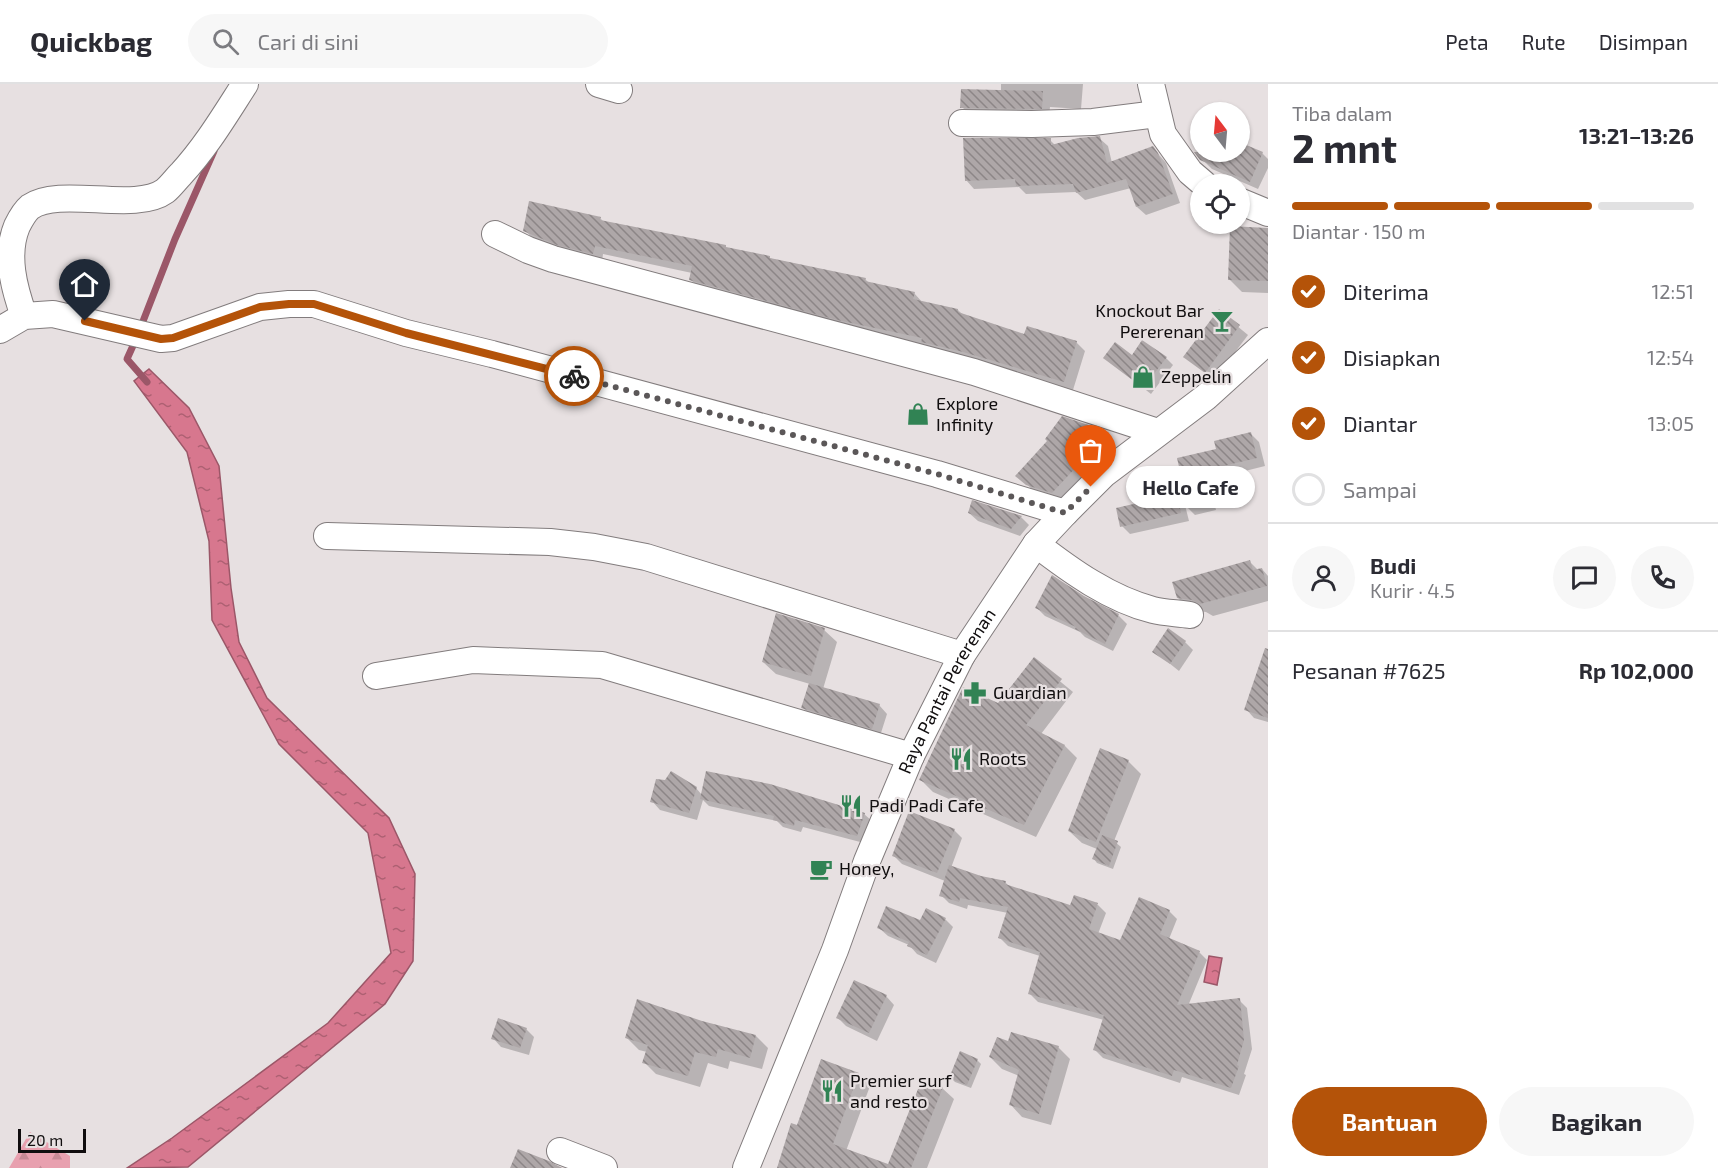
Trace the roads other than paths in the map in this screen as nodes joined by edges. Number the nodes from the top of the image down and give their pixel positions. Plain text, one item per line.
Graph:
1 (245, 84) edge
2 (1151, 84) edge
3 (1157, 114) junction
4 (962, 123) dead end
5 (1192, 174) edge
6 (1250, 206) edge
7 (1268, 213) edge
8 (495, 234) dead end
9 (24, 316) junction
10 (0, 330) edge
11 (1268, 341) edge
12 (1158, 432) junction
13 (1065, 513) junction
14 (327, 536) dead end
15 (1036, 544) junction
16 (1190, 615) dead end
17 (963, 655) junction
18 (376, 676) dead end
19 (911, 756) junction
20 (560, 1151) dead end
21 (604, 1168) edge
22 (746, 1168) edge

1 - 9 street
2 - 3 street
3 - 4 street
3 - 5 street
6 - 7 street
8 - 12 street
9 - 10 street
9 - 13 street
11 - 12 street, Raya Pantai Pererenan
12 - 13 street, Raya Pantai Pererenan
13 - 15 street, Raya Pantai Pererenan
14 - 17 street
15 - 16 street
15 - 17 street, Raya Pantai Pererenan
17 - 19 street, Raya Pantai Pererenan
18 - 19 street
19 - 22 street, Raya Pantai Pererenan
20 - 21 street

